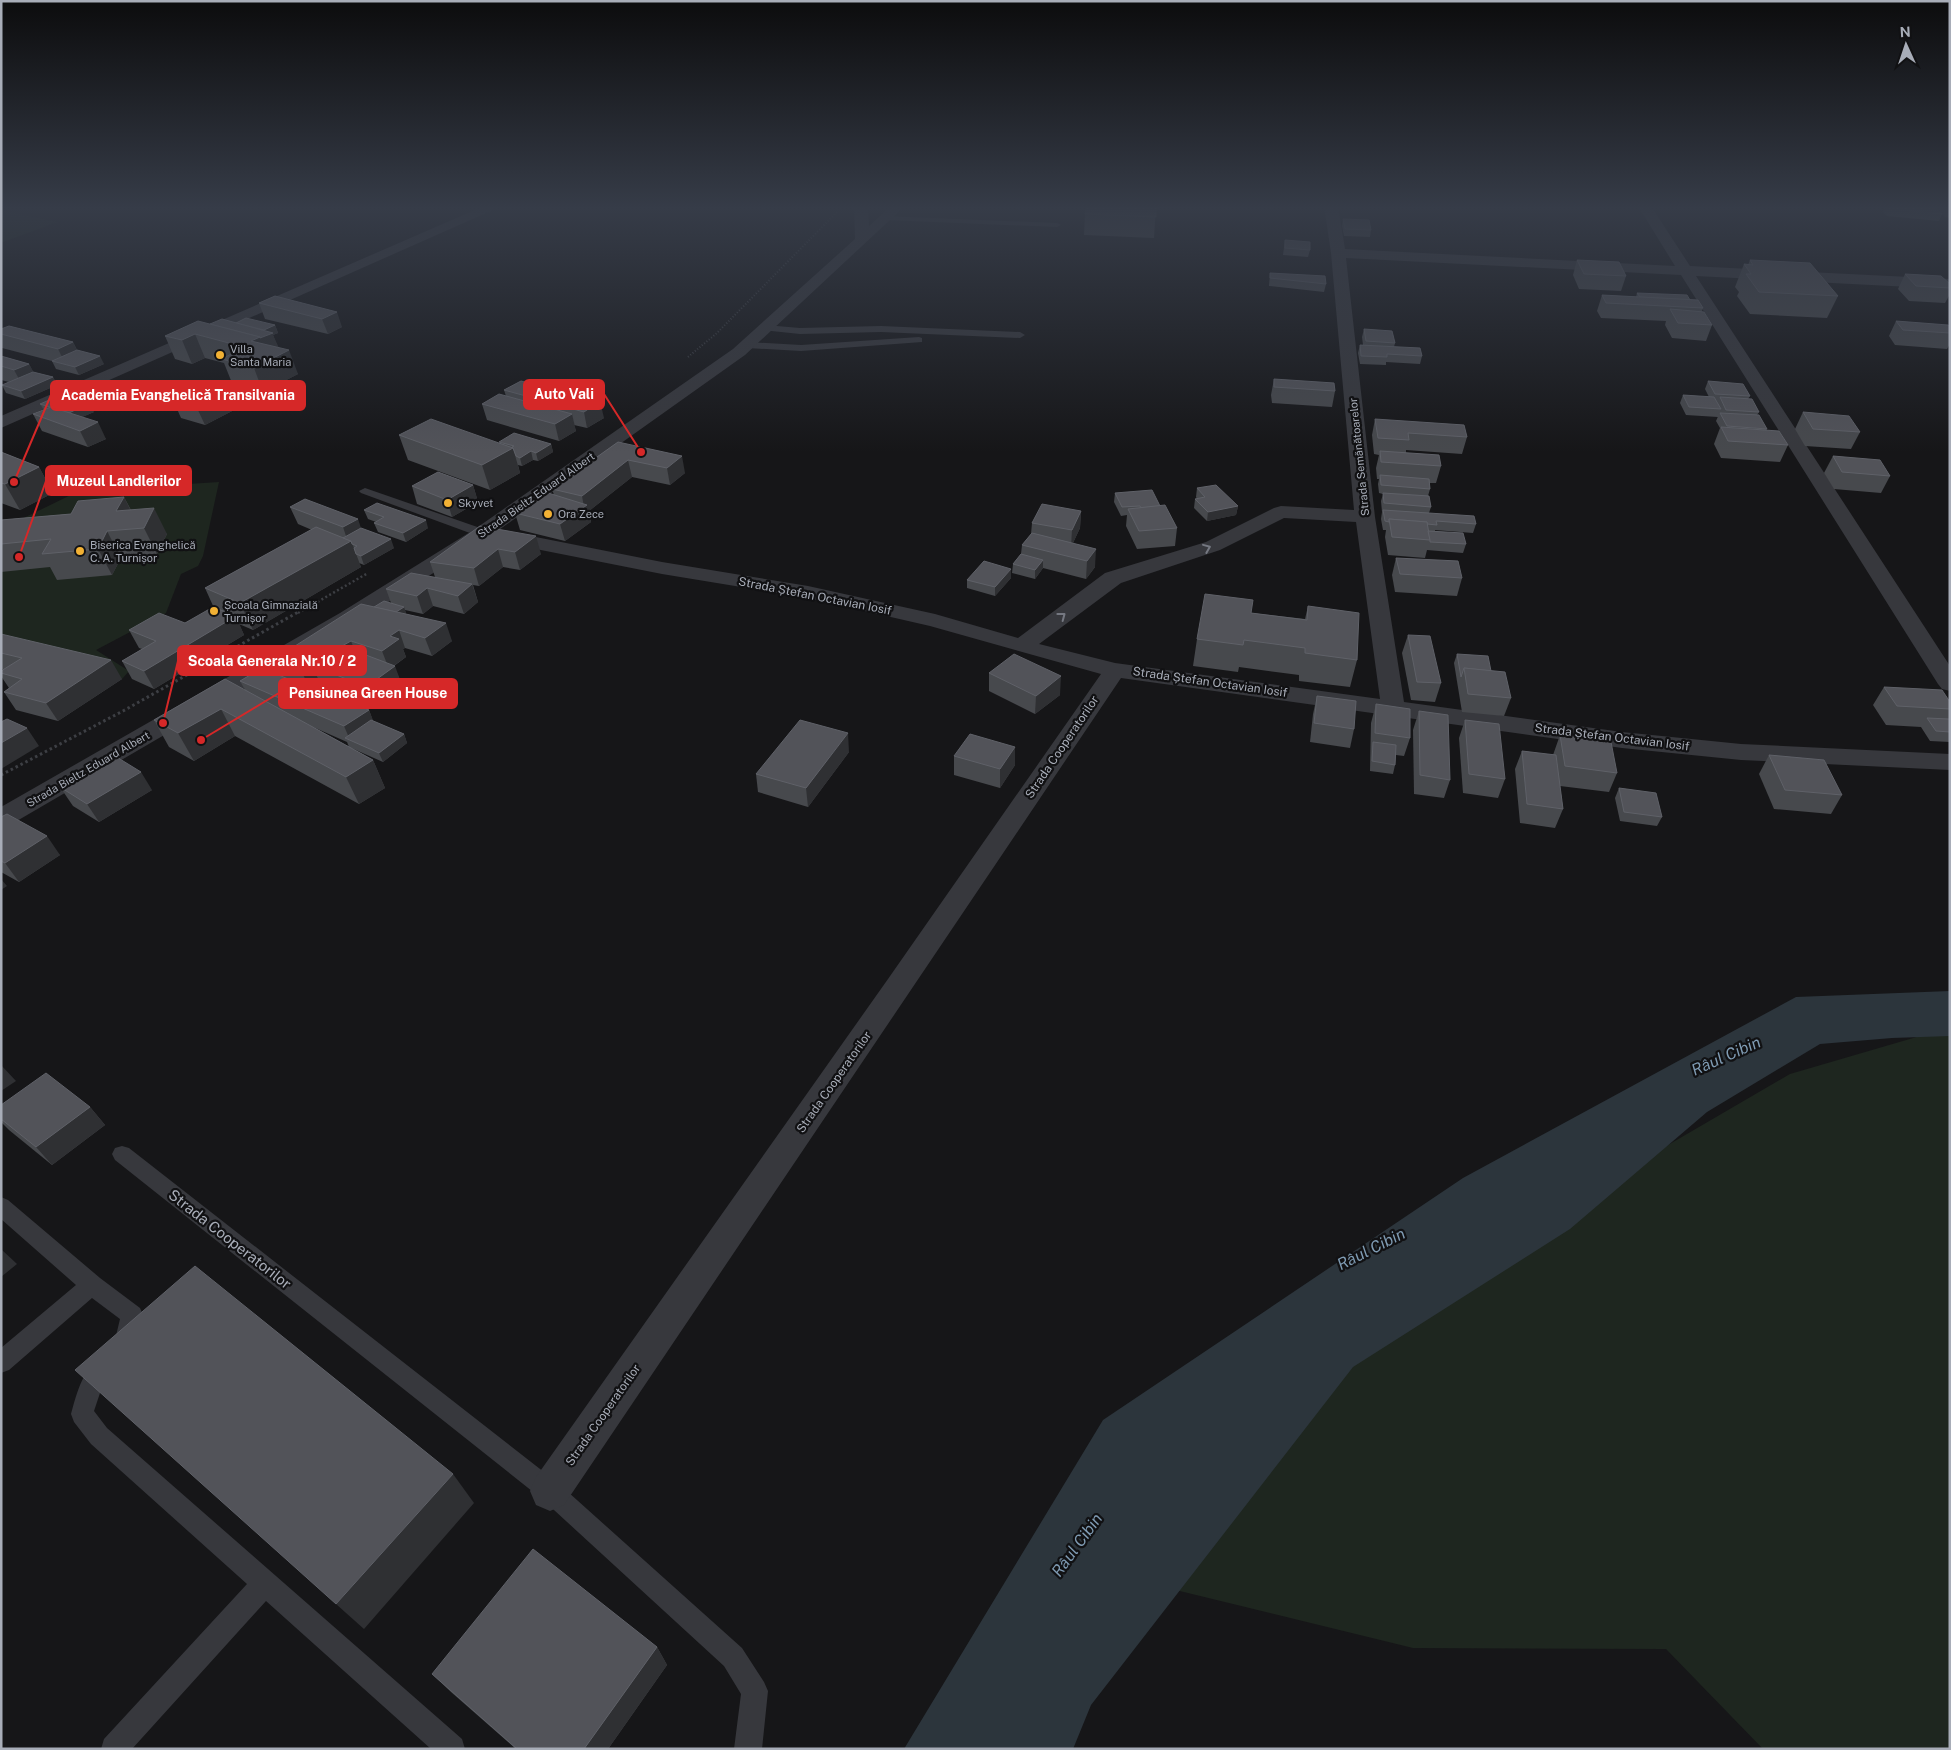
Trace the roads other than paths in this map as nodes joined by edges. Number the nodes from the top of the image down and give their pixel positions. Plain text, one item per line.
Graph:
1 (310, 288) edge
2 (809, 288) edge
3 (1342, 288) edge
4 (1696, 288) edge
5 (765, 328) junction
6 (1020, 335) dead end
7 (919, 340) dead end
8 (747, 345) junction
9 (1, 423) edge
10 (365, 491) dead end
11 (1365, 517) junction
12 (482, 534) junction
13 (1023, 645) junction
14 (1114, 670) junction
15 (1950, 684) edge
16 (1393, 707) junction
17 (1950, 762) edge
18 (5, 814) edge
19 (122, 1154) dead end
20 (1, 1206) edge
21 (92, 1285) junction
22 (1, 1362) edge
23 (550, 1492) junction
24 (265, 1583) junction
25 (114, 1749) edge
26 (452, 1749) edge
27 (748, 1749) edge

1 - 9 street
2 - 5 street, Strada Bieltz Eduard Albert
3 - 11 street, Strada Semănătoarelor
4 - 15 street
5 - 6 lane
5 - 8 street, Strada Bieltz Eduard Albert
7 - 8 lane
8 - 12 street, Strada Bieltz Eduard Albert
10 - 12 lane
13 -> 11 street
11 - 16 street, Strada Semănătoarelor
12 - 13 street, Strada Ștefan Octavian Iosif
12 - 18 street, Strada Bieltz Eduard Albert
13 - 14 street, Strada Ștefan Octavian Iosif
14 - 16 street, Strada Ștefan Octavian Iosif
14 - 23 street, Strada Cooperatorilor
16 - 17 street, Strada Ștefan Octavian Iosif
19 - 23 lane, Strada Cooperatorilor
20 - 21 lane
21 - 22 lane
21 - 24 lane
23 - 27 lane, Strada Cooperatorilor
24 - 25 lane
24 - 26 lane

